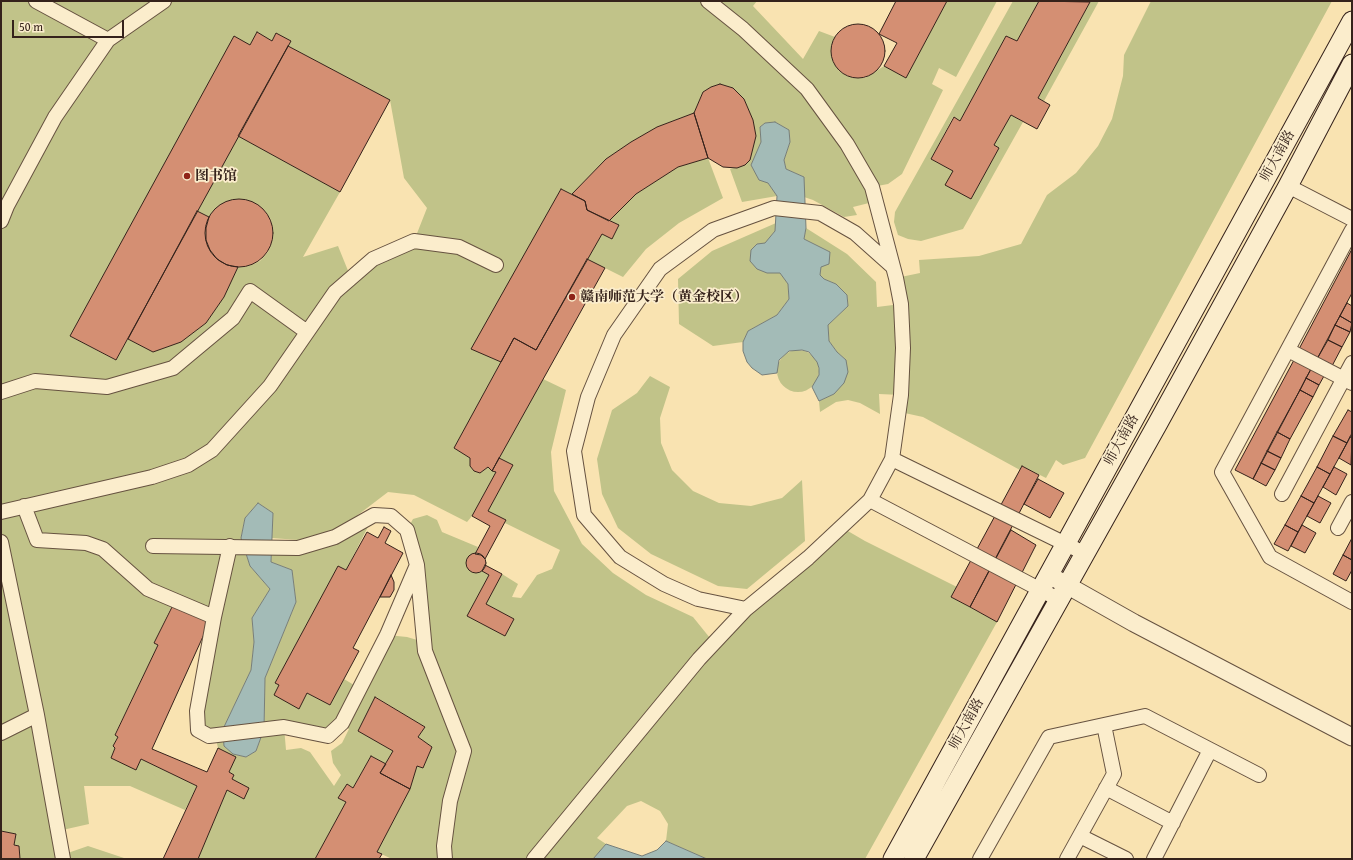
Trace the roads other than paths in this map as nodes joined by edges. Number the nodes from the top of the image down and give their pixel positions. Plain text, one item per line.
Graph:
1 (36, 1) edge
2 (164, 1) edge
3 (708, 1) edge
4 (54, 6) edge
5 (1352, 21) edge
6 (108, 40) junction
7 (1352, 64) edge
8 (1288, 186) junction
9 (1352, 219) edge
10 (1, 221) edge
11 (1352, 230) edge
12 (496, 264) dead end
13 (892, 266) junction
14 (307, 332) junction
15 (1288, 350) junction
16 (1352, 363) edge
17 (1348, 381) edge
18 (1, 392) edge
19 (892, 459) junction
20 (1282, 494) dead end
21 (870, 500) junction
22 (1352, 502) edge
23 (24, 506) junction
24 (1, 512) edge
25 (1338, 528) dead end
26 (1, 542) edge
27 (1065, 544) junction
28 (153, 546) dead end
29 (230, 546) junction
30 (1084, 553) junction
31 (417, 565) junction
32 (1044, 583) junction
33 (1062, 592) junction
34 (1352, 602) edge
35 (746, 609) junction
36 (214, 617) junction
37 (37, 715) junction
38 (1104, 725) junction
39 (1, 733) edge
40 (1352, 737) edge
41 (1210, 750) junction
42 (1259, 775) dead end
43 (1106, 788) junction
44 (1172, 823) junction
45 (1080, 836) junction
46 (63, 859) edge
47 (445, 859) edge
48 (534, 859) edge
49 (893, 859) edge
50 (914, 859) edge
51 (980, 859) edge
52 (1067, 859) edge
53 (1126, 859) edge
54 (1154, 859) edge

1 - 4 street
2 - 6 street
3 - 13 street
4 - 6 street
5 - 27 main road, 师大南路
6 - 10 street
7 - 8 main road, 师大南路
8 - 9 street
8 - 30 main road, 师大南路
11 - 15 street
12 - 14 street
13 - 19 street
13 - 35 street
14 - 18 street
14 - 23 street
15 - 17 street
15 - 34 street
16 - 17 street
17 - 20 street
19 - 21 street
19 - 27 street
21 - 32 street
21 - 35 street
22 - 25 street
23 - 24 street
23 - 36 street
26 - 37 street
27 - 30 street
27 - 32 main road, 师大南路
28 - 29 street
29 - 31 street
29 - 36 street
30 - 33 main road, 师大南路
31 - 36 street
31 - 47 street
32 - 33 street
32 - 49 main road, 师大南路
33 - 40 street
33 - 50 main road, 师大南路
35 - 48 street
37 - 39 street
37 - 46 street
38 - 41 street
38 - 43 street
38 - 51 street
41 - 42 street
41 - 44 street
43 - 44 street
43 - 45 street
44 - 54 street
45 - 52 street
45 - 53 street

